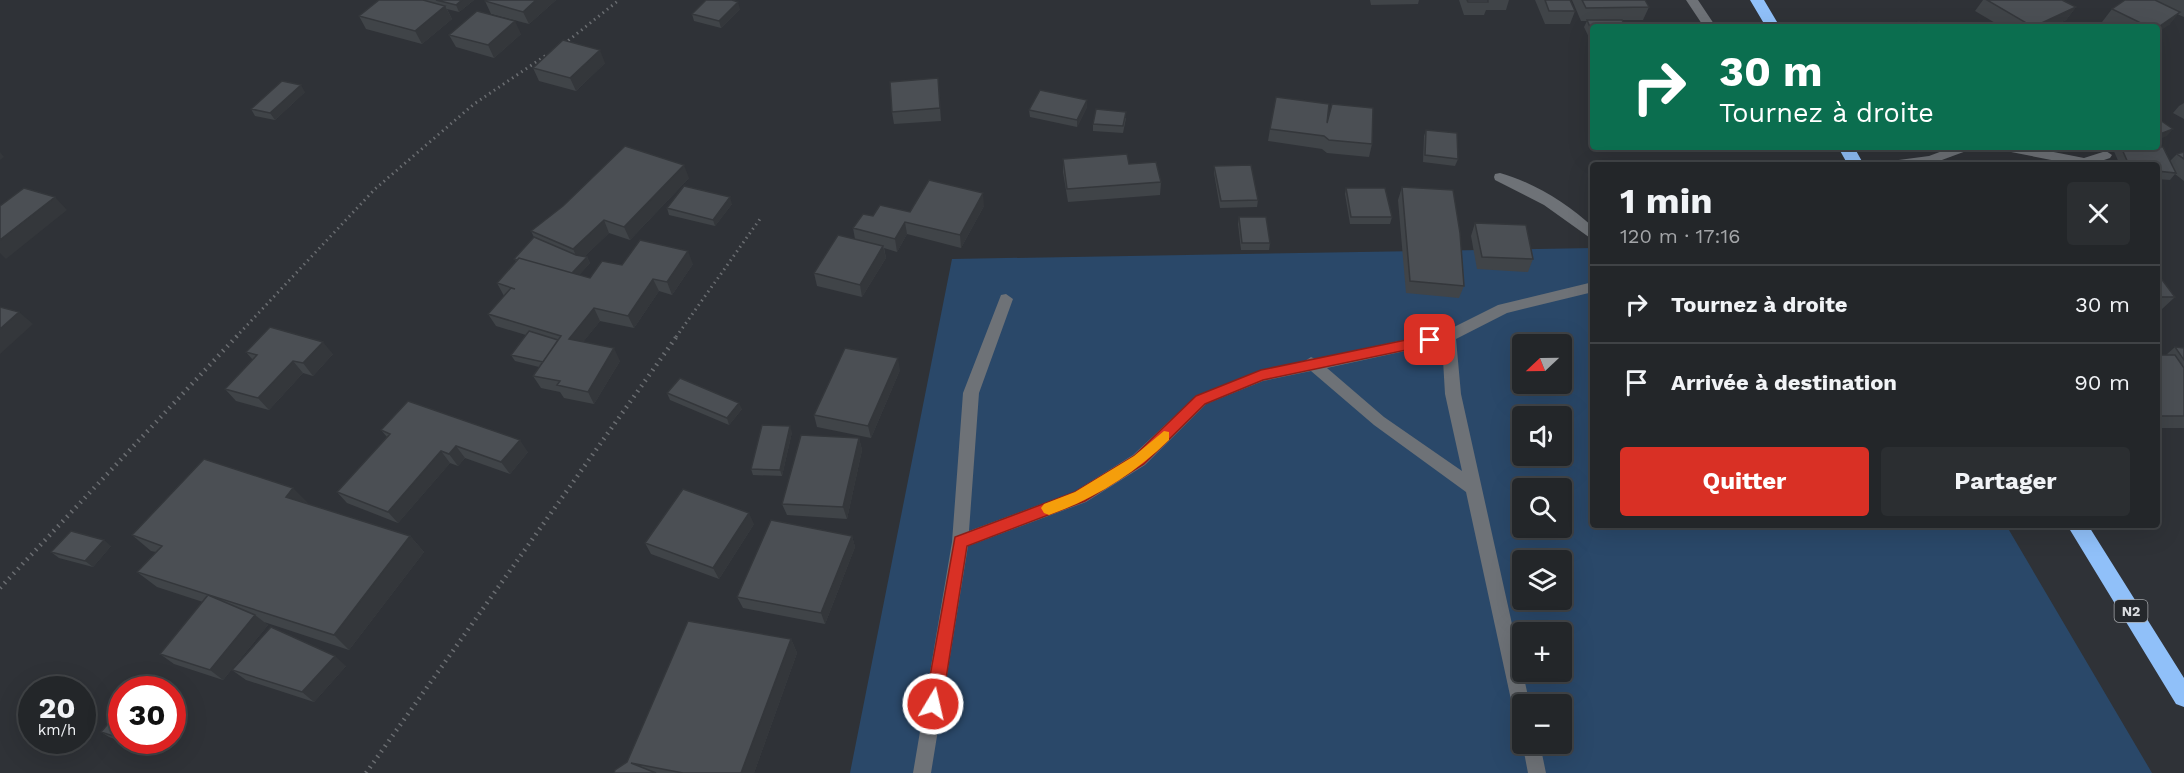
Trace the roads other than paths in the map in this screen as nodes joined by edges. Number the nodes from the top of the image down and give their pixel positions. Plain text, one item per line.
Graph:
1 (1692, 0) edge
2 (1756, 0) edge
3 (1708, 24) edge
4 (1771, 24) edge
5 (1957, 150) edge
6 (2022, 150) edge
7 (2106, 155) dead end
8 (1915, 162) edge
9 (2084, 162) edge
10 (2084, 162) edge
11 (1500, 177) dead end
12 (1590, 233) edge
13 (1590, 288) edge
14 (1006, 299) dead end
15 (1449, 336) junction
16 (1311, 363) junction
17 (1472, 487) junction
18 (2079, 528) edge
19 (960, 542) junction
20 (1519, 694) edge
21 (2184, 697) edge
22 (1532, 754) edge
23 (922, 773) edge
24 (1537, 773) edge

1 - 3 street
2 - 4 highway
5 - 8 street
6 - 9 street
7 - 10 street
11 - 12 street
13 - 15 street
14 - 19 street
15 - 16 street
15 - 17 street
16 - 17 street
16 - 19 street
17 - 20 street
18 - 21 highway, N2
19 - 23 street
22 - 24 street

